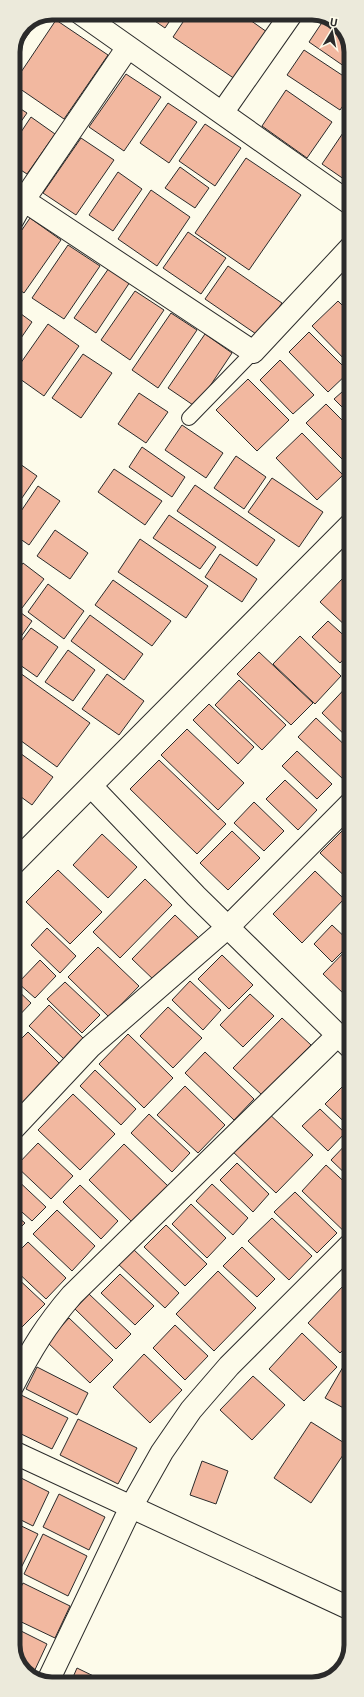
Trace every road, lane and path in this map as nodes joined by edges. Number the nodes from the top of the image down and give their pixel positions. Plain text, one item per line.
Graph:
1 (90, 20) edge
2 (287, 20) edge
3 (128, 47) junction
4 (222, 113) junction
5 (20, 199) edge
6 (344, 199) edge
7 (20, 207) edge
8 (344, 253) edge
9 (252, 352) junction
10 (189, 418) dead end
11 (344, 531) edge
12 (91, 786) junction
13 (344, 810) edge
14 (20, 857) edge
15 (228, 927) junction
16 (344, 1042) edge
17 (20, 1122) edge
18 (344, 1251) edge
19 (20, 1371) edge
20 (20, 1455) edge
21 (131, 1507) junction
22 (344, 1606) edge
23 (49, 1677) edge

1 - 3 street
2 - 4 street
3 - 4 street
3 - 5 street
4 - 6 street
7 - 9 street
8 - 9 street
9 - 10 lane
11 - 12 street
12 - 14 street
12 - 15 street
13 - 15 street
15 - 16 street
15 - 17 street
16 - 19 street
18 - 21 street
20 - 21 street
21 - 22 street
21 - 23 street

